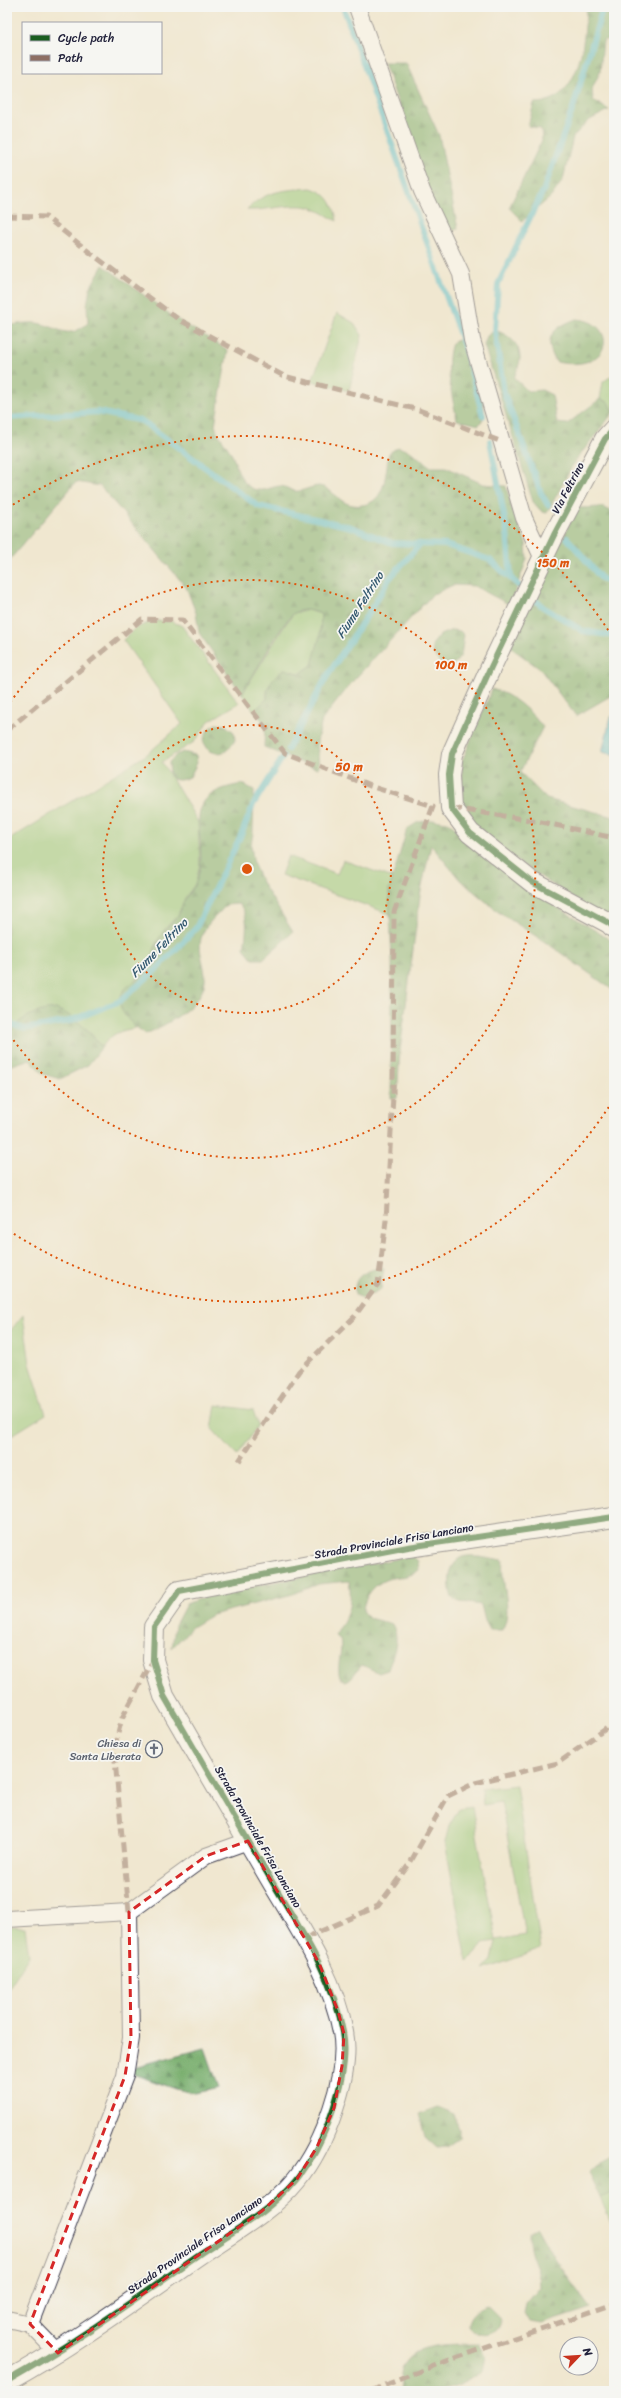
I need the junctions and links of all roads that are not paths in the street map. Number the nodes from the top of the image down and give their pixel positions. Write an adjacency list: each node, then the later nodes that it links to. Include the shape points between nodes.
1 (357, 7): 3 (street, via 422,191 461,274 472,340 524,518)
2 (614, 429): 3 (street, Via Feltrino, via 605,439)
3 (543, 558): 4 (street, via 452,754 449,775 451,808 470,833 532,882)
4 (614, 928)
5 (614, 1517): 6 (street, Strada Provinciale Frisa Lanciano, via 408,1548 178,1591 154,1627 153,1660 164,1696)
6 (248, 1841): 7 (street, via 206,1856); 11 (street, Strada Provinciale Frisa Lanciano, via 319,1962 338,2011 344,2034 342,2066 334,2108 317,2147 297,2179 262,2211)
7 (129, 1912): 8 (street); 10 (street, via 131,2038 125,2076)
8 (7, 1919)
9 (7, 2318): 10 (street)
10 (30, 2324): 11 (street)
11 (58, 2353): 12 (street, Strada Provinciale Frisa Lanciano)
12 (7, 2381)

